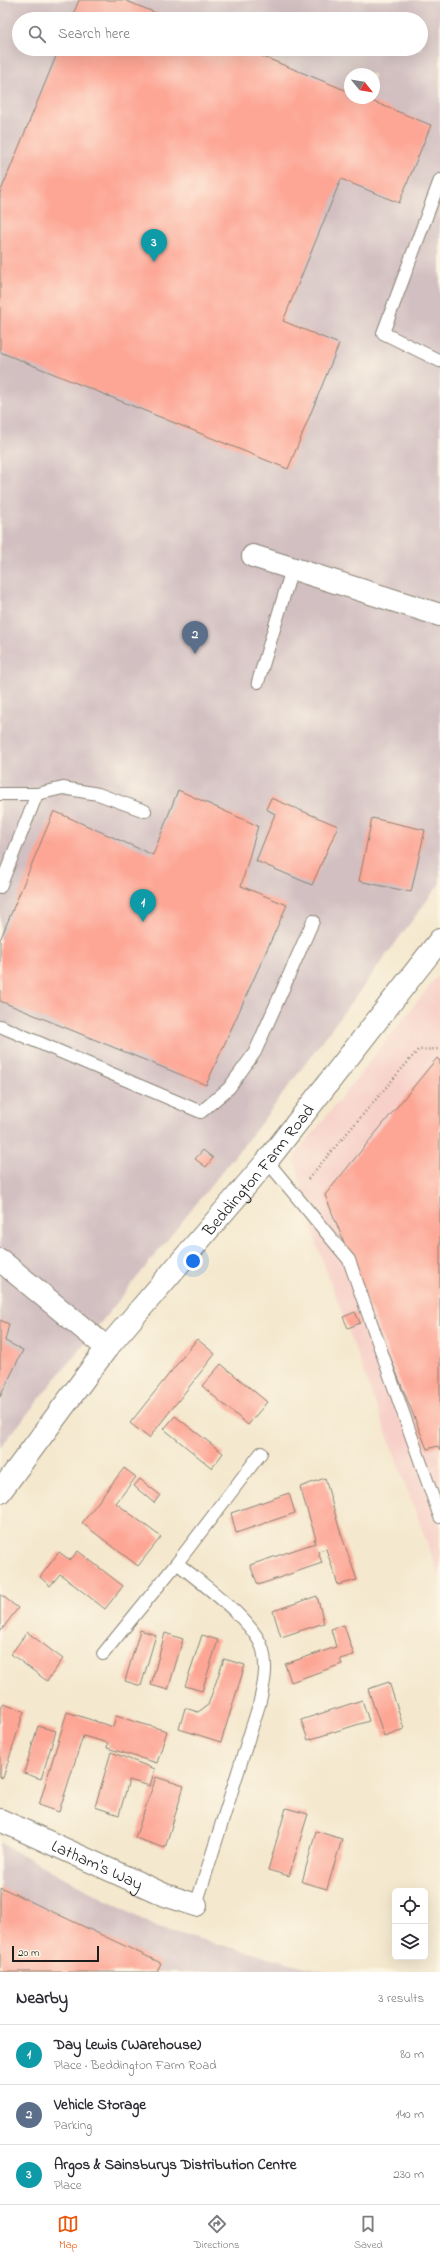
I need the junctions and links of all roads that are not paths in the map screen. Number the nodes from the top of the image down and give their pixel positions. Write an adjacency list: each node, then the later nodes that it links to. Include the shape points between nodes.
1 (440, 180): 2 (lane, via 384,333)
2 (440, 361)
3 (253, 556): 4 (street)
4 (292, 569): 5 (street); 6 (lane)
5 (440, 615)
6 (258, 682)
7 (0, 794): 8 (lane)
8 (37, 794): 9 (lane, via 63,788 98,794); 10 (lane)
9 (145, 811)
10 (0, 887)
11 (313, 921): 13 (lane, via 255,1052 229,1088 201,1112)
12 (440, 940): 14 (street, Beddington Farm Road)
13 (0, 1026)
14 (267, 1161): 16 (street, Beddington Farm Road); 19 (lane, via 349,1260)
15 (0, 1260): 16 (street)
16 (107, 1348): 18 (street, Beddington Farm Road)
17 (261, 1453): 20 (lane)
18 (0, 1492)
19 (440, 1517)
20 (177, 1563): 21 (lane); 23 (lane, via 244,1619 263,1650 265,1677)
21 (103, 1654)
22 (0, 1820): 23 (street, Latham's Way, via 165,1895)
23 (196, 1905)

